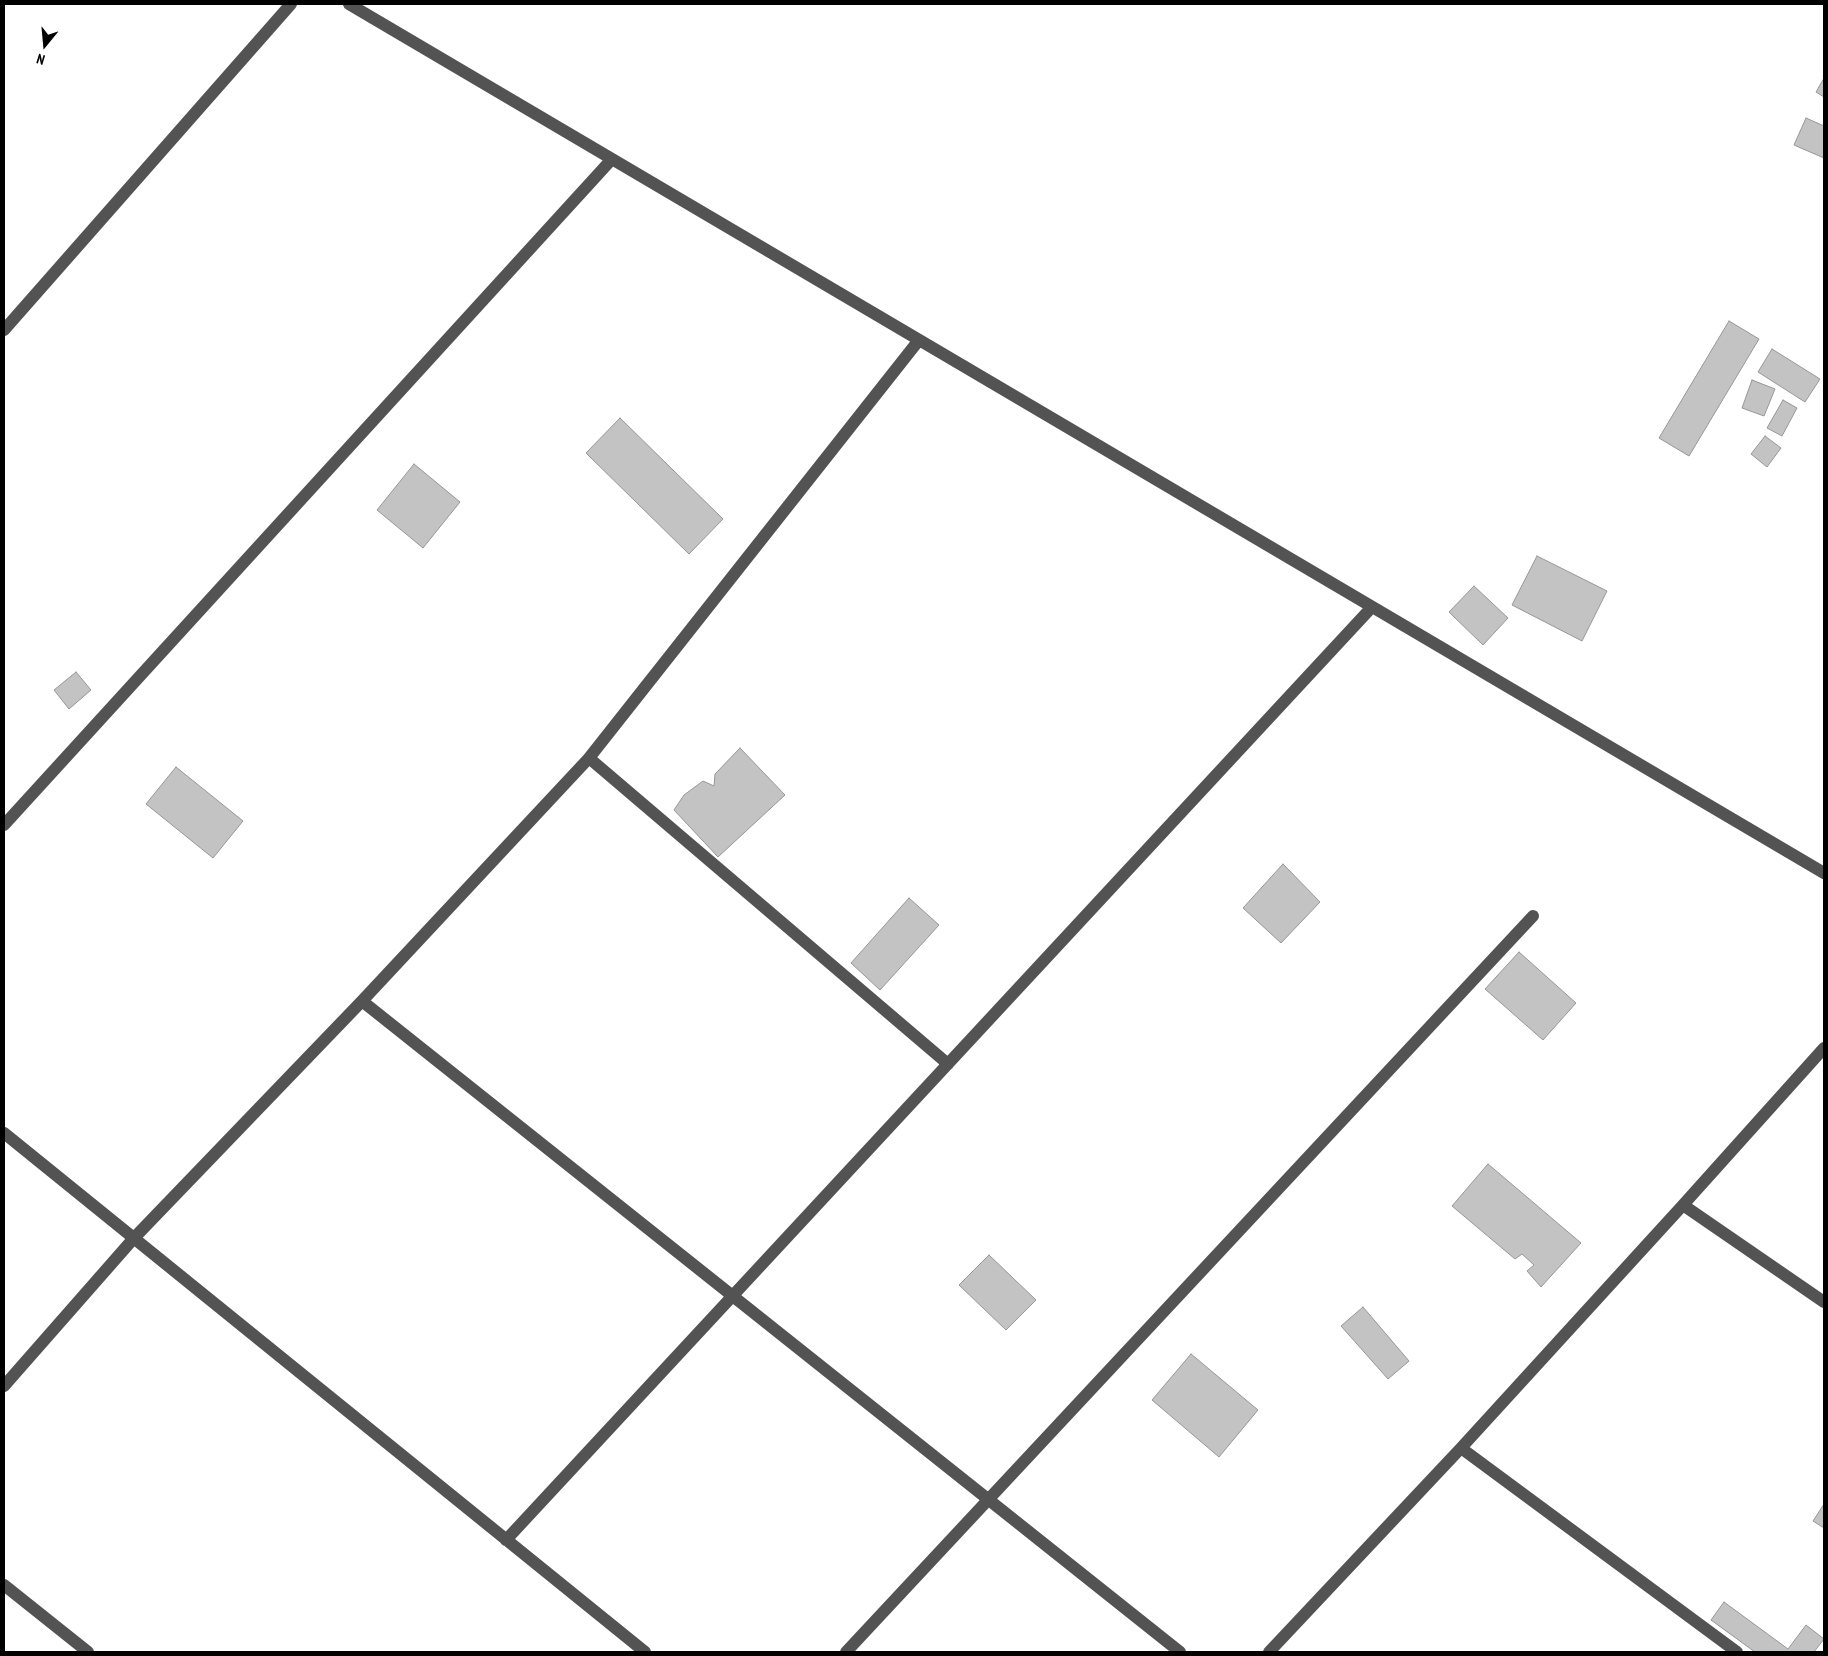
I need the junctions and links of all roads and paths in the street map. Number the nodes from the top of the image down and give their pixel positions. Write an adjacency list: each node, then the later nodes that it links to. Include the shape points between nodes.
1 (291, 4): 4 (street)
2 (349, 4): 3 (street)
3 (612, 159): 5 (street); 8 (street)
4 (4, 330)
5 (919, 340): 6 (street); 7 (street)
6 (1372, 607): 9 (street); 13 (street)
7 (589, 758): 11 (street); 13 (street)
8 (4, 825)
9 (1824, 873)
10 (1533, 916): 21 (street)
11 (362, 1001): 16 (street); 17 (street)
12 (1824, 1048): 15 (street)
13 (948, 1064): 17 (street)
14 (4, 1133): 16 (street)
15 (1684, 1205): 18 (street); 20 (street)
16 (134, 1238): 19 (street); 22 (street)
17 (733, 1296): 21 (street); 22 (street)
18 (1824, 1302)
19 (4, 1386)
20 (1461, 1448): 28 (street); 29 (street)
21 (988, 1500): 26 (street); 27 (street)
22 (506, 1540): 25 (street)
23 (4, 1585): 24 (street)
24 (88, 1652)
25 (646, 1652)
26 (846, 1652)
27 (1180, 1652)
28 (1269, 1652)
29 (1737, 1652)

